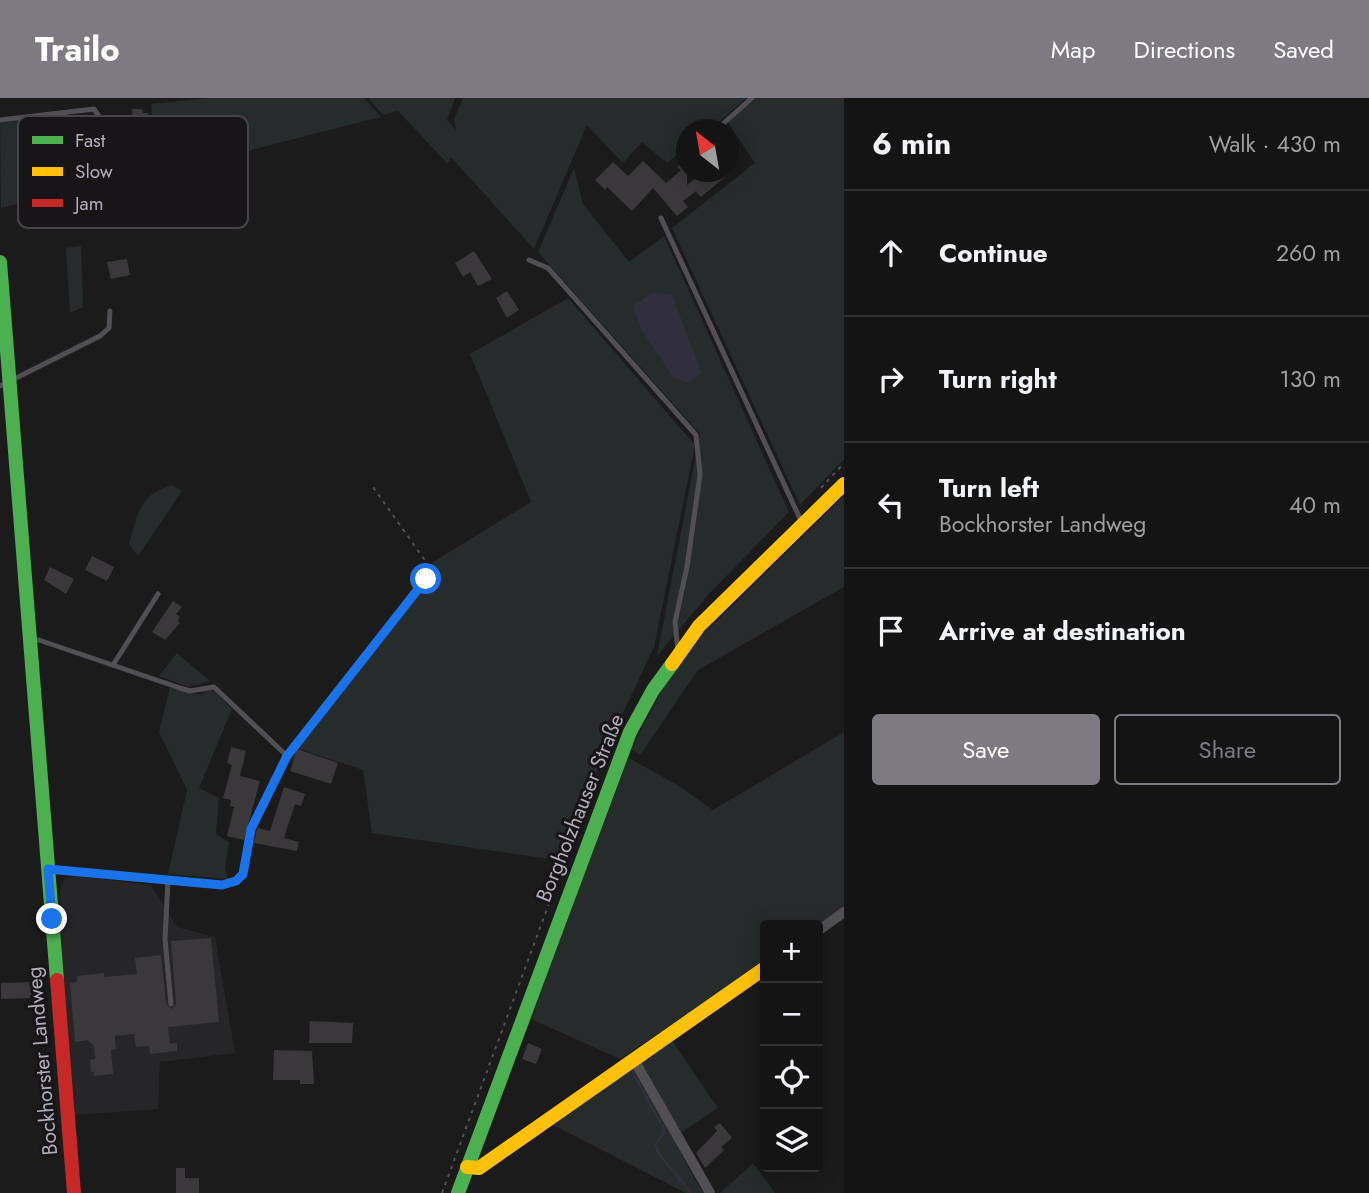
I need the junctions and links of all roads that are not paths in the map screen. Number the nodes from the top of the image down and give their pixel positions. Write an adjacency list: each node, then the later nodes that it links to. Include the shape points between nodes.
1 (751, 98): 5 (lane)
2 (34, 116): 3 (lane, via 94,109)
3 (99, 116)
4 (18, 118): 6 (lane)
5 (728, 119)
6 (0, 120)
7 (661, 218): 13 (lane)
8 (529, 260): 16 (lane, via 548,268 696,435 700,475 675,622)
9 (0, 262): 11 (street, Bockhorster Landweg)
10 (110, 312): 11 (lane, via 109,328 100,336)
11 (4, 384): 15 (street, Bockhorster Landweg)
12 (844, 484): 13 (street, Borgholzhauser Straße)
13 (803, 525): 16 (street, Borgholzhauser Straße, via 722,602)
14 (158, 594): 17 (lane)
15 (30, 640): 17 (lane); 18 (street, Bockhorster Landweg)
16 (678, 652): 25 (street, Borgholzhauser Straße, via 630,732 612,774)
17 (113, 665): 19 (lane, via 190,691 214,687 287,756 251,829 243,874 222,885)
18 (48, 869): 19 (lane); 26 (street, Bockhorster Landweg)
19 (168, 880): 23 (lane, via 165,939)
20 (844, 912): 21 (street)
21 (823, 927)
22 (760, 972): 24 (street)
23 (171, 1004)
24 (634, 1060): 25 (street, via 479,1168); 28 (street)
25 (467, 1167): 27 (street, Borgholzhauser Straße)
26 (74, 1193)
27 (458, 1193)
28 (710, 1193)

